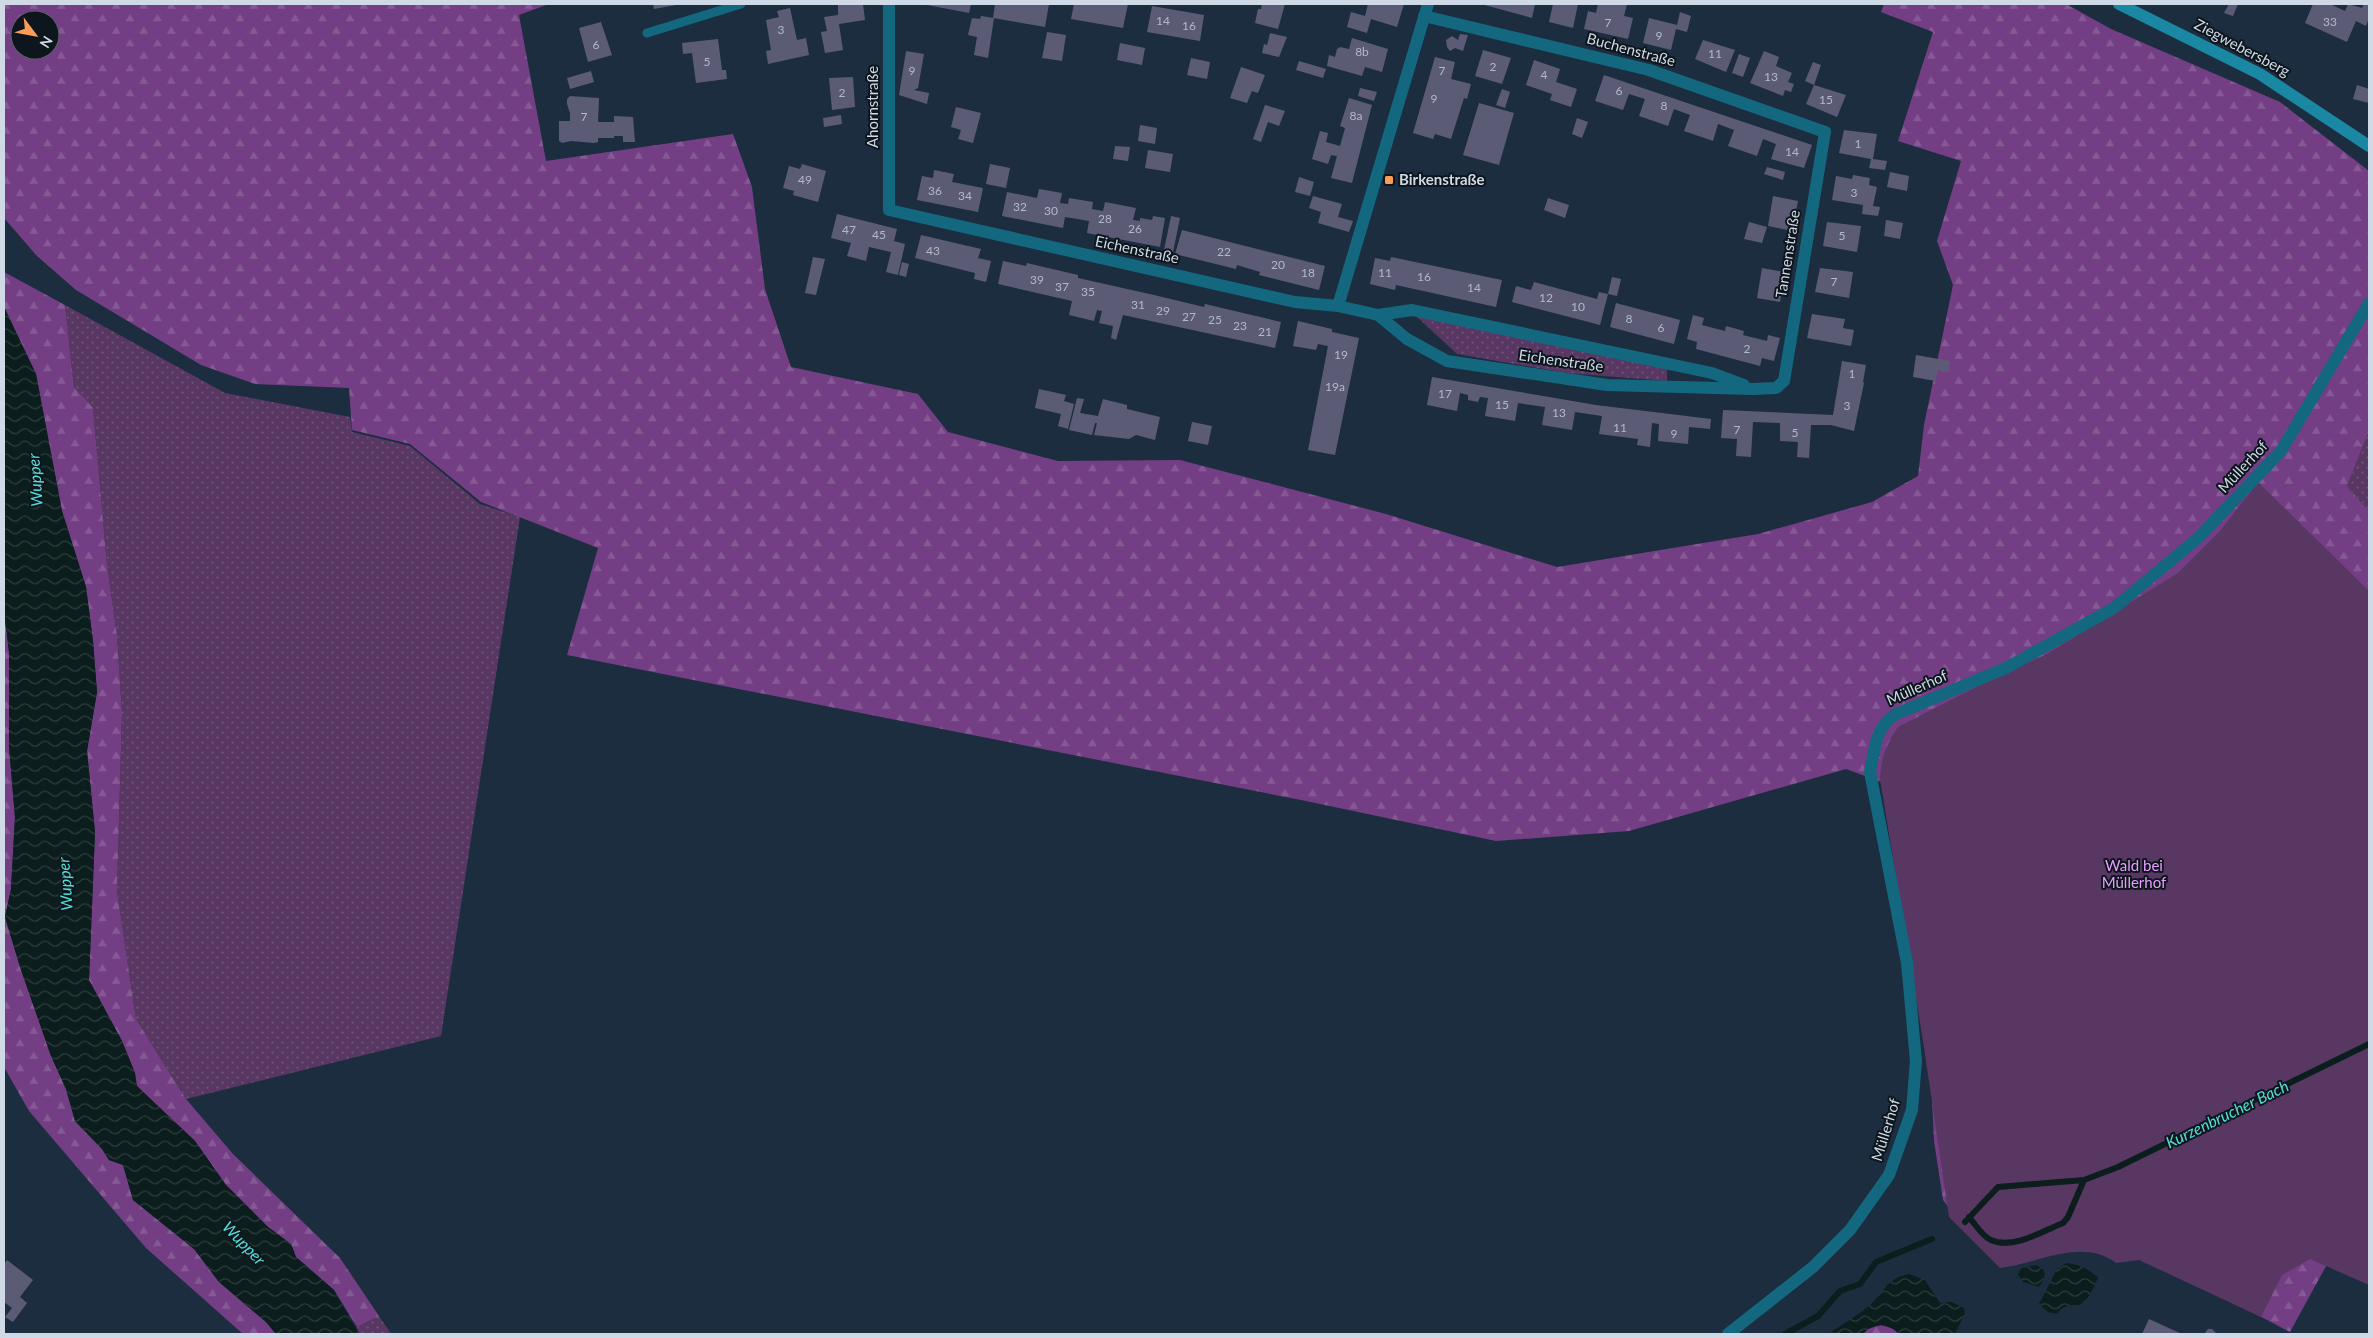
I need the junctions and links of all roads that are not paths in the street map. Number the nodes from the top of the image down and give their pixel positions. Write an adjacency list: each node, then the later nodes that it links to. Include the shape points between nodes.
1 (741, 4): 5 (lane)
2 (889, 4): 8 (street, Ahornstraße)
3 (2119, 4): 7 (main road, Ziegwebersberg, via 2260,74)
4 (1426, 10): 6 (street, Buchenstraße, via 1649,70); 10 (street)
5 (647, 33)
6 (1825, 132): 12 (street, Tannenstraße)
7 (2369, 146)
8 (890, 210): 10 (street, Eichenstraße, via 1295,302)
9 (2369, 303): 14 (street, Müllerhof, via 2281,451 2198,538 2114,608 2006,668 1896,714 1884,724 1874,748 1870,772 1907,963 1916,1061 1912,1110 1889,1175 1850,1230 1813,1267)
10 (1338, 306): 11 (street, Eichenstraße)
11 (1378, 315): 13 (street, Eichenstraße, via 1412,310 1702,371); 13 (street, Eichenstraße, via 1407,339 1447,361 1607,385)
12 (1784, 381): 13 (street, Eichenstraße, via 1776,388)
13 (1753, 389)
14 (1728, 1334)

